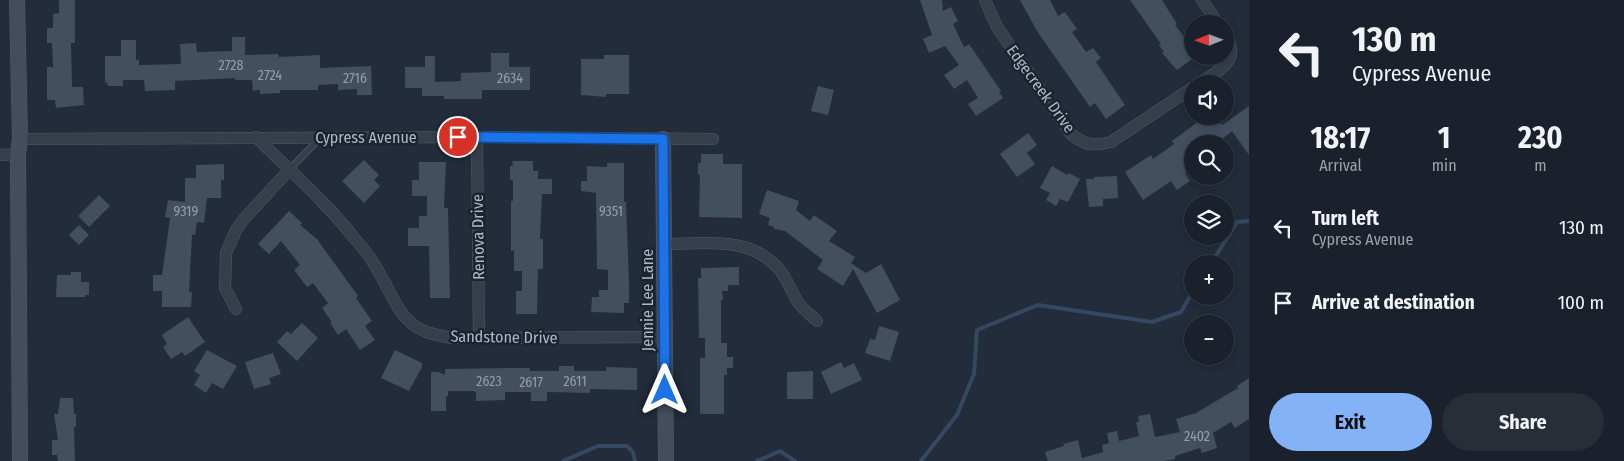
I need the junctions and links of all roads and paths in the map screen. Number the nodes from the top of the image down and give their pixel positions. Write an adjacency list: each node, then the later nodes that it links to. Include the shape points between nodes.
1 (17, 0): 13 (street)
2 (984, 0): 7 (street, Edgecreek Drive, via 997,27 1071,134 1082,143 1097,145 1111,142)
3 (1202, 0): 4 (street)
4 (1212, 15)
5 (1226, 65): 6 (street)
6 (1212, 75)
7 (1184, 93)
8 (256, 137): 9 (street, Cypress Avenue); 13 (street, Cypress Avenue); 15 (street, Sandstone Drive)
9 (321, 137): 10 (street, Cypress Avenue); 15 (lane)
10 (478, 137): 11 (street, Cypress Avenue); 20 (street, Renova Drive)
11 (663, 139): 12 (street, Cypress Avenue); 16 (street, Jennie Lee Lane)
12 (713, 139)
13 (19, 147): 14 (street, Cypress Avenue); 21 (street)
14 (0, 155)
15 (289, 170): 17 (street, via 243,220 226,253 225,288); 20 (street, Sandstone Drive, via 355,238 408,320 434,335)
16 (664, 244): 18 (street, via 733,244 763,255 791,286 801,306); 19 (street, Jennie Lee Lane)
17 (236, 309)
18 (818, 321)
19 (664, 337): 20 (street, Sandstone Drive); 22 (street, Jennie Lee Lane)
20 (479, 338)
21 (20, 461)
22 (666, 461)

